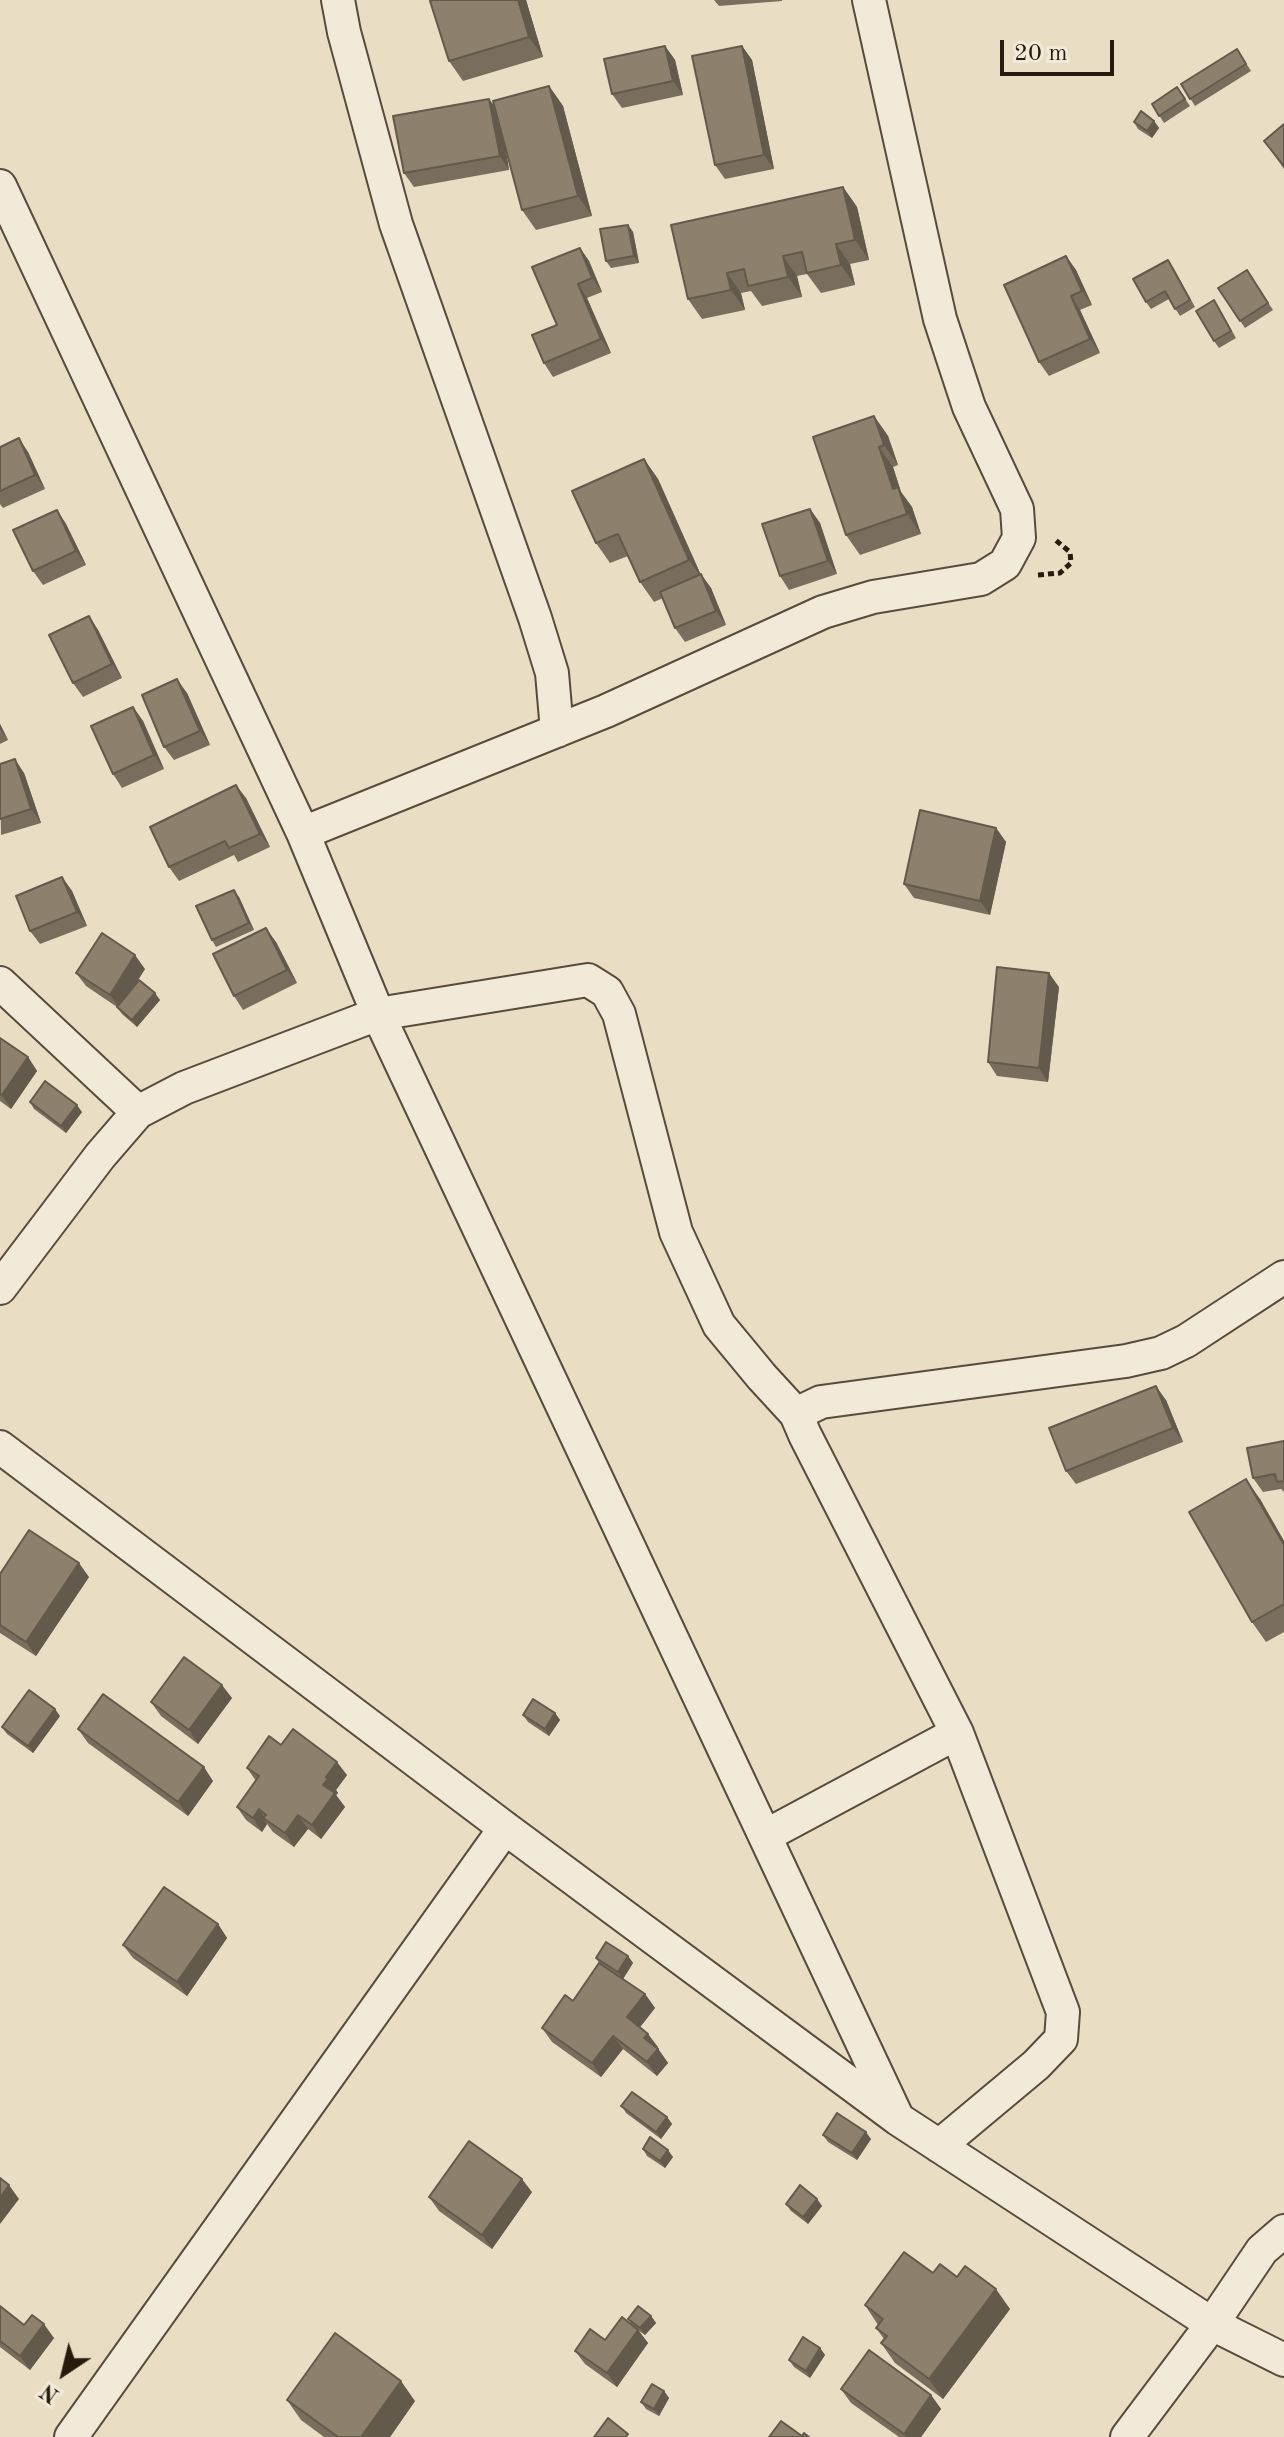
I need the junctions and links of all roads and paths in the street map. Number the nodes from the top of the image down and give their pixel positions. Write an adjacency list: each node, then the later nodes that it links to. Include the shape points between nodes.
1 (338, 0): 4 (street, via 396,224 552,673)
2 (869, 0): 4 (street, via 940,319 969,407 1017,509 1019,538 1005,564 981,579 873,597 823,612)
3 (0, 186): 5 (street)
4 (557, 731): 5 (street)
5 (303, 833): 7 (street)
6 (0, 983): 8 (street)
7 (378, 1014): 8 (street, via 184,1088); 11 (street, via 588,980 607,992 619,1014 676,1232 719,1325); 15 (street)
8 (138, 1112): 10 (street)
9 (1284, 1277): 11 (street, via 1161,1353 821,1402)
10 (0, 1288)
11 (796, 1414): 13 (street)
12 (5, 1463): 14 (street)
13 (957, 1733): 15 (street); 17 (street, via 1063,2012 1061,2039)
14 (505, 1828): 16 (street); 21 (street)
15 (765, 1836): 16 (street)
16 (898, 2119): 17 (street)
17 (939, 2146): 19 (street)
18 (1284, 2231): 19 (street, via 1262,2250)
19 (1212, 2324): 20 (street); 22 (street)
20 (1284, 2360)
21 (71, 2437)
22 (1127, 2437)

